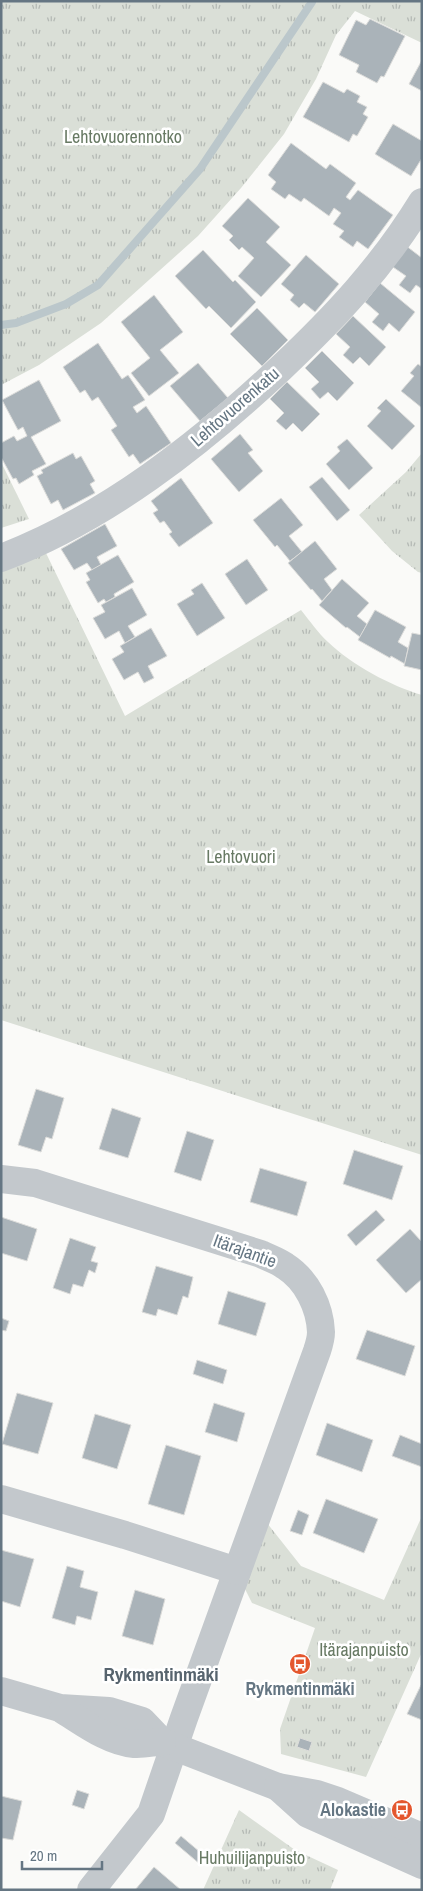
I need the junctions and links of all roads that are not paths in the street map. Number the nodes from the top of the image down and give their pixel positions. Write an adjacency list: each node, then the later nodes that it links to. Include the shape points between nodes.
1 (422, 202): 2 (street, Lehtovuorenkatu, via 402,234 330,322 236,411 107,505)
2 (1, 558)
3 (1, 1178): 5 (street, Itärajantie, via 35,1183 261,1254 286,1266 311,1295 321,1334 317,1352)
4 (1, 1500): 5 (street)
5 (238, 1571): 7 (street, Itärajantie)
6 (1, 1691): 7 (street, via 60,1708 118,1739 134,1744)
7 (168, 1744): 8 (street); 11 (street, via 151,1814)
8 (278, 1787): 9 (street, via 338,1801); 10 (street, via 308,1814)
9 (422, 1837)
10 (422, 1865)
11 (91, 1890)

